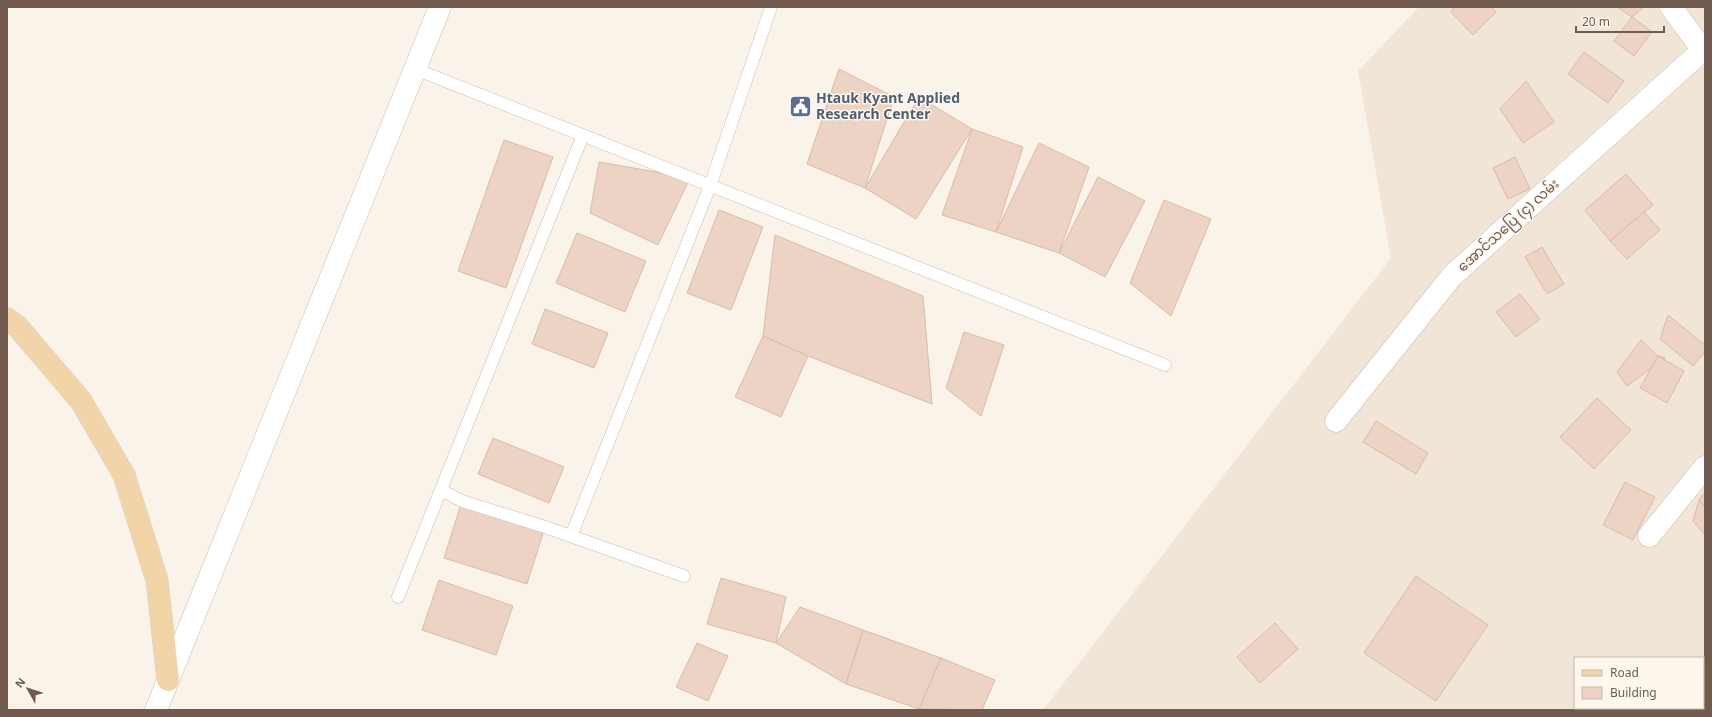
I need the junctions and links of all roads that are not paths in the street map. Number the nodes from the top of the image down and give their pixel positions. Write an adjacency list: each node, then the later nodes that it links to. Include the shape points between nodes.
1 (440, 7): 5 (main road)
2 (771, 7): 7 (lane)
3 (1670, 7): 4 (main road)
4 (1704, 52): 10 (main road, အောင်သပြေ (၄) လမ်း, via 1452,276)
5 (415, 69): 6 (lane); 17 (main road)
6 (583, 136): 7 (lane); 12 (lane)
7 (710, 186): 9 (lane); 13 (lane)
8 (7, 319): 17 (main road, via 17,326 81,401 124,475 157,580)
9 (1165, 365)
10 (1336, 421)
11 (1705, 467): 14 (main road)
12 (441, 490): 13 (lane, via 462,501); 16 (lane)
13 (571, 536): 15 (lane)
14 (1649, 536)
15 (684, 576)
16 (398, 597)
17 (168, 680): 18 (main road)
18 (156, 710)

